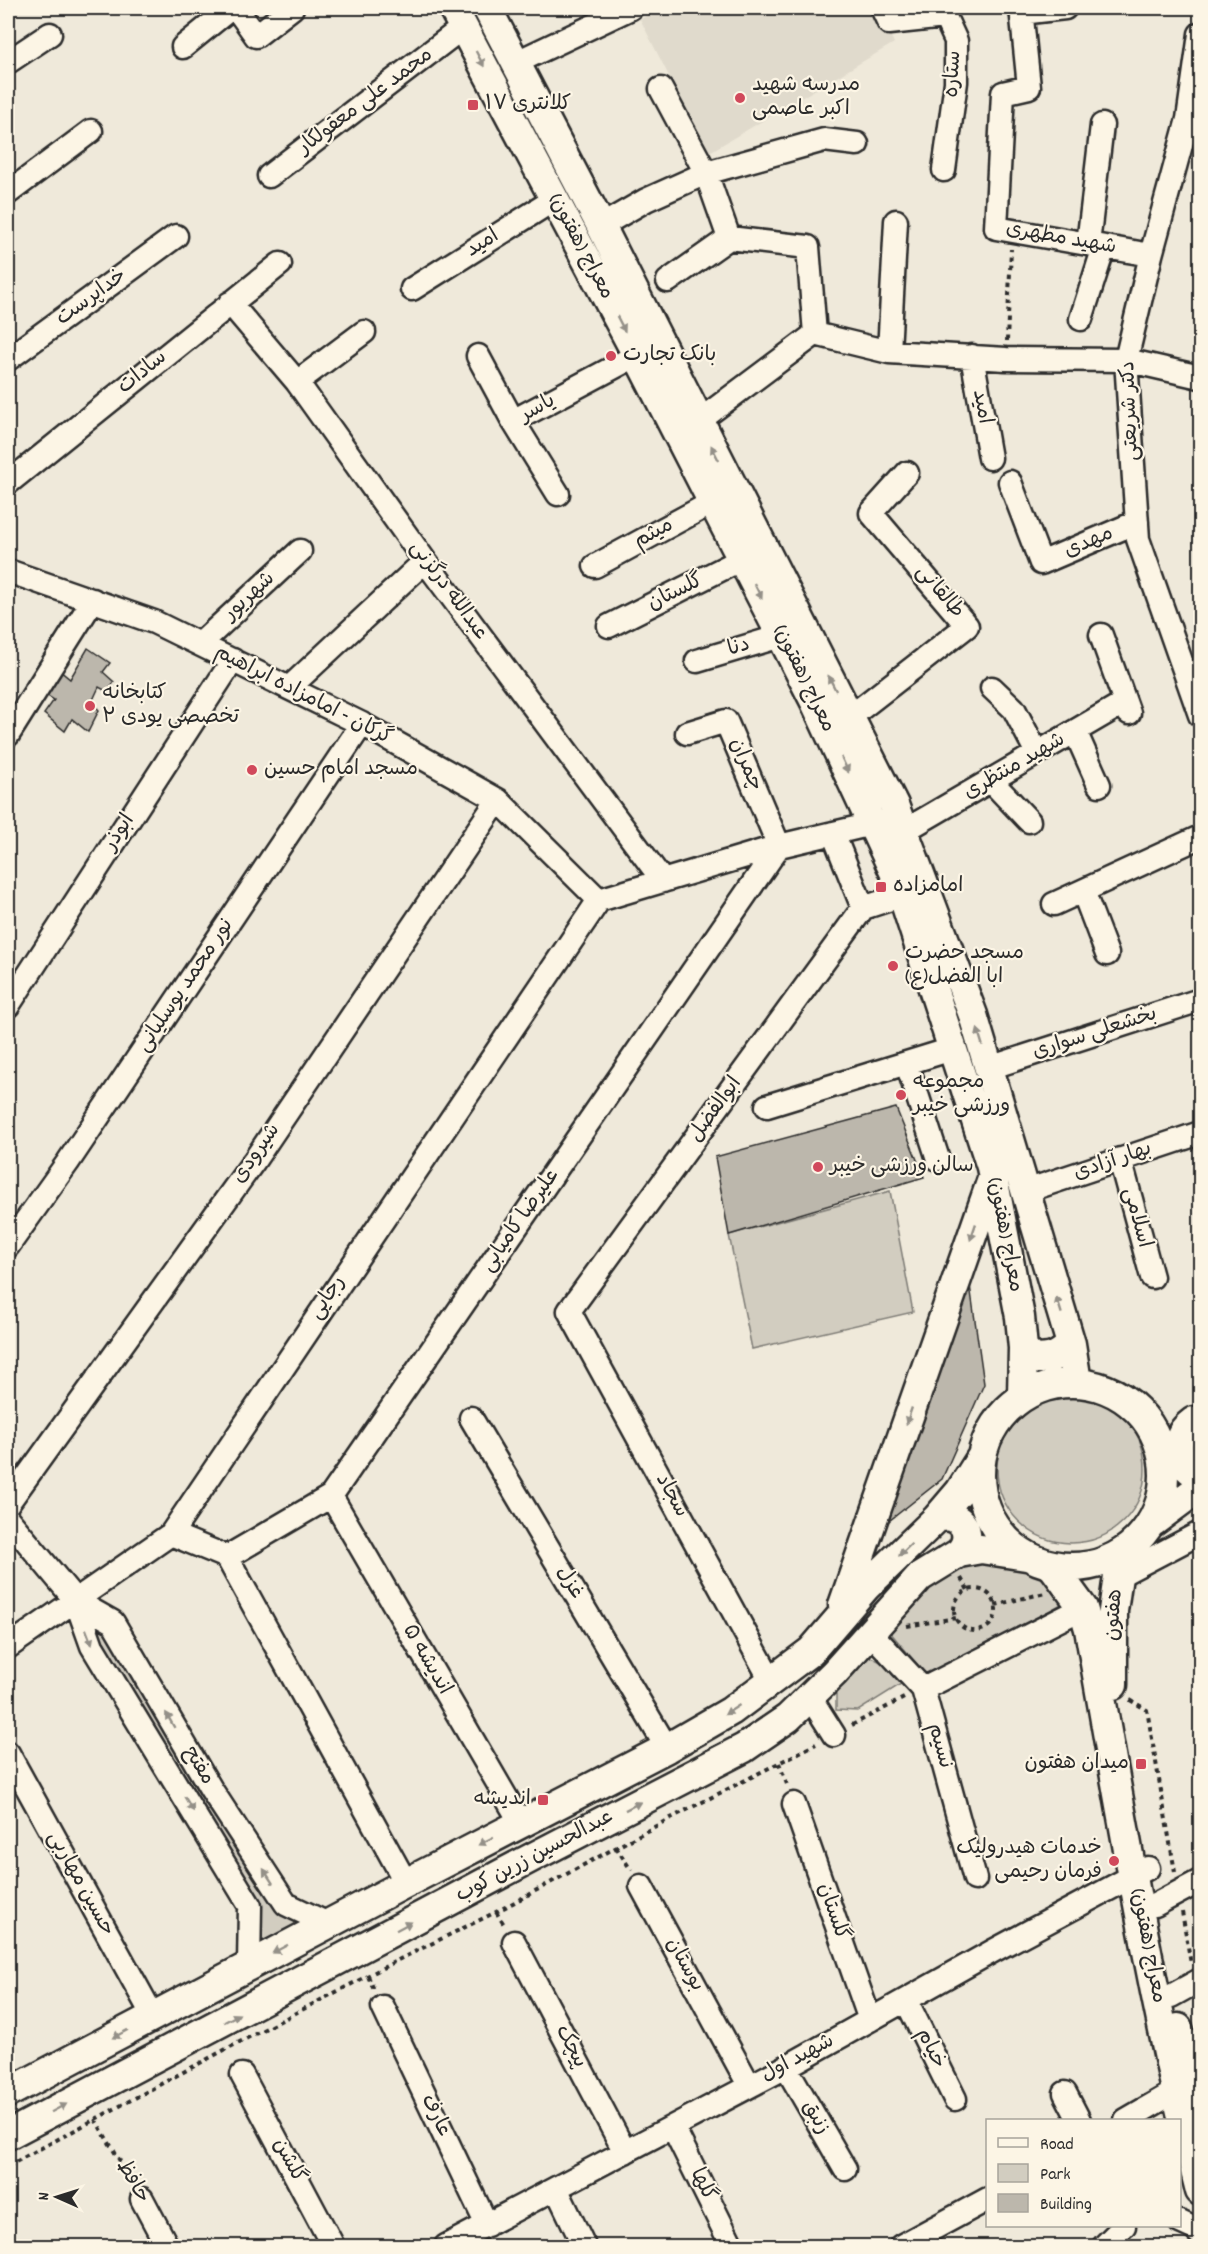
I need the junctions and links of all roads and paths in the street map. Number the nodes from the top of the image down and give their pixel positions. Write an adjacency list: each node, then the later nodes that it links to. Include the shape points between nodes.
1 (231, 8): 12 (street)
2 (236, 8): 3 (street, via 256,36)
3 (292, 8)
4 (487, 8): 14 (main road, معراج (هفتون))
5 (631, 8): 14 (street)
6 (882, 8): 20 (street, ستاره, via 890,23 945,17 956,41 956,82)
7 (1065, 8): 8 (street)
8 (1021, 10): 27 (street, شهید مطهری, via 1029,87 1003,93 996,228)
9 (458, 18): 22 (street, محمد علی معقولکار); 24 (main road, معراج (هفتون), one-way to 24)
10 (50, 34): 13 (street)
11 (1200, 34): 16 (street, دکتر شریعتی)
12 (183, 47)
13 (8, 62)
14 (517, 62): 26 (main road, معراج (هفتون))
15 (661, 89): 21 (street)
16 (1194, 120): 31 (street, دکتر شریعتی)
17 (1102, 125): 30 (street)
18 (91, 131): 23 (street)
19 (857, 144): 21 (street, via 824,140)
20 (944, 170)
21 (706, 173): 26 (street); 29 (street)
22 (269, 176)
23 (8, 193)
24 (555, 199): 34 (street, امید); 40 (main road, معراج (هفتون), one-way to 40)
25 (896, 222): 39 (street)
26 (601, 226): 49 (main road, معراج (هفتون))
27 (1012, 231): 30 (street, شهید مطهری); 44 (path)
28 (176, 236): 43 (street, خداپرست)
29 (729, 238): 33 (street); 38 (street, via 808,247)
30 (1096, 245): 31 (street, شهید مطهری); 36 (street)
31 (1151, 255): 45 (street, دکتر شریعتی)
32 (280, 264): 35 (street, سادات)
33 (668, 280)
34 (412, 289)
35 (230, 303): 47 (street, عبدالله درگزنی); 53 (street, سادات)
36 (1081, 319)
37 (364, 332): 47 (street)
38 (814, 334): 39 (street); 49 (street)
39 (889, 352): 42 (street)
40 (637, 355): 48 (street, یاسر); 55 (main road, معراج (هفتون))
41 (478, 356): 48 (street)
42 (972, 356): 44 (street); 50 (street, امید)
43 (8, 359)
44 (1006, 359): 45 (street)
45 (1126, 360): 46 (street); 56 (street, دکتر شریعتی)
46 (1200, 377)
47 (297, 382): 59 (street, عبدالله درگزنی)
48 (513, 421): 54 (street, یاسر)
49 (699, 421): 55 (main road, معراج (هفتون), one-way to 49)
50 (990, 458)
51 (907, 473): 72 (street, طالقانی, via 871,513 968,626)
52 (1010, 482): 56 (street, مهدی, via 1041,563)
53 (8, 483)
54 (558, 494)
55 (724, 497): 58 (main road, معراج (هفتون)); 60 (street, میثم); 72 (main road, معراج (هفتون), one-way to 55)
56 (1137, 522): 71 (street, دکتر شریعتی, via 1138,539)
57 (300, 551): 66 (street, شهریور)
58 (742, 559): 63 (street, گلستان); 65 (main road, معراج (هفتون), one-way to 65)
59 (425, 561): 69 (street); 87 (street, عبدالله درگزنی)
60 (596, 566)
61 (8, 571): 62 (street, گرکان - امامزاده ابراهیم)
62 (93, 600): 66 (street, گرکان - امامزاده ابراهیم); 76 (street)
63 (609, 626)
64 (1101, 635): 74 (street, شهید منتظری, via 1127,707)
65 (781, 636): 68 (street, دنا); 82 (main road, معراج (هفتون), one-way to 82)
66 (200, 644): 67 (street, گرکان - امامزاده ابراهیم)
67 (233, 660): 69 (street, گرکان - امامزاده ابراهیم); 95 (street, ابوذر)
68 (697, 661)
69 (289, 688): 73 (street, گرکان - امامزاده ابراهیم)
70 (992, 688): 77 (street, via 1014,709)
71 (1200, 715)
72 (850, 717): 83 (main road, معراج (هفتون))
73 (362, 724): 80 (street, گرکان - امامزاده ابراهیم); 105 (street, نور محمد یوسلیانی)
74 (1075, 731): 77 (street, شهید منتظری); 79 (street)
75 (687, 733): 86 (street, چمران, via 726,721)
76 (8, 735)
77 (1037, 753): 78 (street, شهید منتظری)
78 (991, 780): 81 (street); 83 (street, شهید منتظری)
79 (1099, 784)
80 (498, 800): 90 (street, گرکان - امامزاده ابراهیم); 119 (street, شیرودی, via 254,1161)
81 (1029, 821)
82 (872, 824): 84 (street); 89 (main road, معراج (هفتون))
83 (904, 831): 97 (main road, معراج (هفتون), one-way to 83)
84 (833, 833): 86 (street); 92 (street)
85 (1200, 837): 88 (street)
86 (779, 846): 87 (street); 118 (street, علیرضا کامیابی)
87 (663, 881): 90 (street)
88 (1083, 891): 91 (street); 93 (street)
89 (903, 895): 92 (street); 96 (main road, معراج (هفتون))
90 (599, 900): 124 (street, رجایی)
91 (1054, 904)
92 (863, 908): 107 (street, ابوالفضل)
93 (1107, 954)
94 (1200, 1000): 97 (street, بخشعلی سواری)
95 (8, 1006)
96 (952, 1049): 99 (street); 103 (main road, معراج (هفتون))
97 (989, 1068): 104 (main road, معراج (هفتون))
98 (909, 1073): 101 (street)
99 (767, 1106)
100 (1200, 1133): 102 (street, بهار آزادی)
101 (938, 1159)
102 (1120, 1160): 104 (street, بهار آزادی); 106 (street, اسلامی)
103 (993, 1177): 109 (main road, معراج (هفتون)); 135 (main road, one-way to 135)
104 (1026, 1191): 108 (main road, معراج (هفتون), one-way to 104)
105 (8, 1246)
106 (1152, 1276)
107 (569, 1311): 139 (street, سجاد)
108 (1071, 1344): 109 (main road, via 1049,1359 1034,1359); 110 (main road, معراج (هفتون))
109 (1023, 1348): 111 (main road, معراج (هفتون))
110 (1077, 1382): 111 (main road, via 1039,1388); 112 (main road, via 1123,1397)
111 (1022, 1397): 115 (main road, via 990,1433)
112 (1141, 1413): 114 (main road, via 1165,1422); 122 (main road, via 1157,1437 1165,1465 1163,1494)
113 (471, 1418): 144 (street, غزل)
114 (1197, 1421): 116 (main road, via 1185,1429 1179,1448 1187,1468)
115 (982, 1456): 120 (main road, عبدالحسین زرین کوب); 127 (main road, via 980,1485 988,1514 1004,1538)
116 (1200, 1475)
117 (1200, 1487): 122 (main road)
118 (331, 1496): 128 (street, علیرضا کامیابی); 147 (street, اندیشه ۵)
119 (8, 1503)
120 (937, 1518): 126 (main road, via 957,1518 966,1528 967,1541); 135 (main road, عبدالحسین زرین کوب, one-way to 135, via 866,1587)
121 (8, 1519): 131 (street, مفتح)
122 (1153, 1522): 125 (main road)
123 (1200, 1533): 130 (street)
124 (171, 1534): 128 (street); 131 (street, رجایی)
125 (1135, 1545): 129 (main road, via 1110,1560 1083,1568); 130 (main road, هفتون)
126 (959, 1553): 127 (main road, عبدالحسین زرین کوب, via 981,1549); 137 (main road, عبدالحسین زرین کوب, via 920,1577)
127 (1026, 1556): 129 (main road)
128 (227, 1557): 152 (street)
129 (1053, 1567): 133 (main road, معراج (هفتون))
130 (1118, 1576): 141 (main road, هفتون, via 1113,1611)
131 (76, 1601): 138 (street, رجایی); 155 (street, مفتح, one-way to 131, via 286,1904 210,1788 113,1622); 157 (street, مفتح, one-way to 157, via 92,1646 250,1905)
132 (995, 1605): 133 (path, via 1055,1593); 134 (path, via 994,1618 985,1628 965,1628); 134 (path, via 988,1593 968,1590 955,1605)
133 (1072, 1613): 140 (street); 149 (main road, معراج (هفتون), via 1089,1629)
134 (956, 1618): 136 (path)
135 (836, 1624): 139 (main road, عبدالحسین زرین کوب, via 811,1652)
136 (905, 1626)
137 (870, 1632): 140 (street, نسیم); 142 (main road, عبدالحسین زرین کوب)
138 (8, 1647)
139 (772, 1682): 144 (main road, عبدالحسین زرین کوب, one-way to 144)
140 (923, 1689): 143 (path); 150 (street, نسیم)
141 (1113, 1690): 149 (main road, معراج (هفتون)); 154 (path, via 1147,1710)
142 (810, 1697): 143 (street); 175 (main road, عبدالحسین زرین کوب, one-way to 142, via 744,1748 788,1718)
143 (834, 1735): 148 (path)
144 (667, 1748): 147 (main road, عبدالحسین زرین کوب)
145 (8, 1753): 161 (street, حسین مهاربی)
146 (794, 1804): 162 (street, گلستان)
147 (521, 1823): 152 (main road, عبدالحسین زرین کوب, one-way to 152)
148 (616, 1847): 153 (path); 171 (path)
149 (1140, 1871): 154 (main road, معراج (هفتون)); 159 (street, شهید اول); 169 (main road, معراج (هفتون))
150 (975, 1879)
151 (1200, 1881): 154 (street)
152 (406, 1883): 155 (main road, عبدالحسین زرین کوب)
153 (641, 1886): 166 (street, بوستان)
154 (1167, 1898): 158 (main road, معراج (هفتون)); 158 (path)
155 (328, 1924): 157 (main road, عبدالحسین زرین کوب, one-way to 157)
156 (514, 1942): 176 (street, پیچک)
157 (249, 1965): 161 (main road, عبدالحسین زرین کوب)
158 (1189, 1987): 163 (main road, معراج (هفتون), via 1176,2020)
159 (906, 2000): 162 (street, شهید اول); 170 (street, خیام)
160 (382, 2007): 185 (street, عارف)
161 (153, 2016): 167 (main road, one-way to 167)
162 (870, 2020): 164 (street, شهید اول)
163 (1194, 2060): 169 (main road, معراج (هفتون))
164 (786, 2067): 166 (street, شهید اول); 179 (street, زنبق)
165 (242, 2075): 191 (street, گلشن)
166 (749, 2085): 174 (street, شهید اول)
167 (8, 2093)
168 (1065, 2093): 172 (street)
169 (1188, 2094): 173 (street); 177 (main road, معراج (هفتون))
170 (955, 2099)
171 (95, 2119): 178 (path); 182 (path, حافظ)
172 (1078, 2119)
173 (1131, 2119)
174 (673, 2127): 176 (street, شهید اول); 188 (street, گلها)
175 (8, 2135)
176 (625, 2152): 180 (street, شهید اول)
177 (1190, 2154): 181 (main road, معراج (هفتون))
178 (8, 2166)
179 (845, 2169)
180 (556, 2188): 185 (street, شهید اول); 193 (street)
181 (1200, 2191)
182 (142, 2199): 190 (street, حافظ)
183 (986, 2200): 194 (street)
184 (1181, 2223): 187 (street)
185 (487, 2225): 192 (street, شهید اول)
186 (1123, 2227): 189 (street)
187 (1200, 2235)
188 (731, 2244)
189 (1105, 2246)
190 (167, 2247)
191 (333, 2247)
192 (446, 2247)
193 (585, 2247)
194 (901, 2247)

